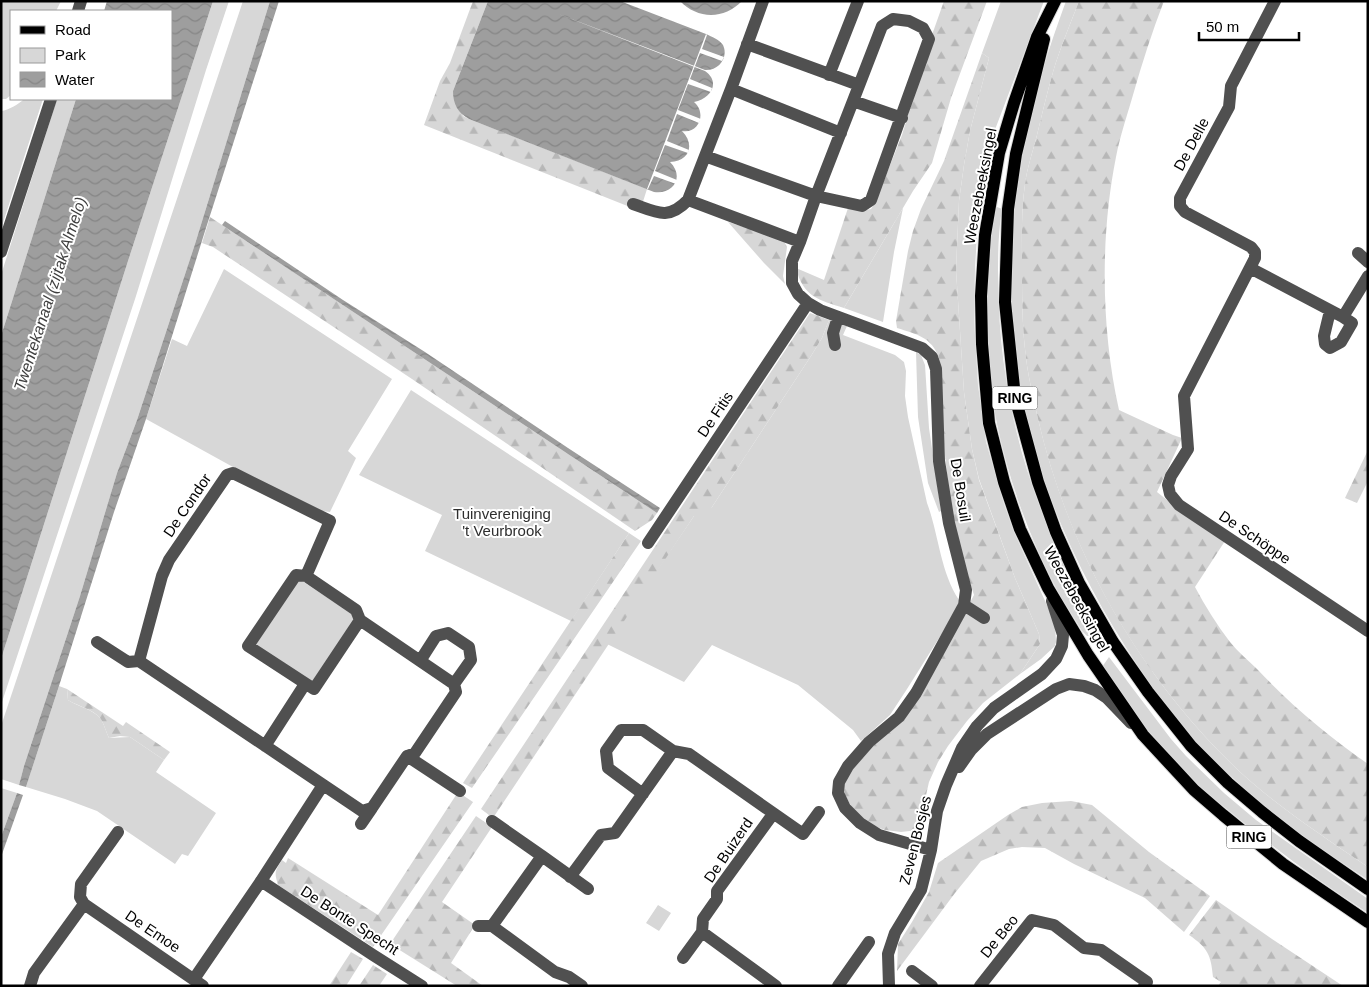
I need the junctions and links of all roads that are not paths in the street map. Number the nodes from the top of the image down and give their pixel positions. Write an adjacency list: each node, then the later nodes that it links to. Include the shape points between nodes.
1 (764, 1): 5 (street)
2 (858, 1): 6 (street)
3 (1275, 1): 19 (street, De Delle, via 1231,86 1229,107 1180,198 1180,206 1185,212 1251,247 1255,258)
4 (1054, 5): 29 (main road, Weezebeeksingel / RING, via 1037,37 999,153 985,235 981,296 989,424 1020,528); 57 (main road, Weezebeeksingel / RING, via 1016,154 1008,209 1006,302 1015,397 1041,490 1078,582 1113,642 1191,746 1228,783 1299,842)
5 (747, 44): 6 (street); 8 (street)
6 (829, 75): 7 (street)
7 (859, 86): 10 (street, De Bosuil); 11 (street, De Bosuil, via 882,26 894,19 909,21 923,28 929,40)
8 (731, 89): 12 (street); 13 (street)
9 (51, 100): 18 (street)
10 (854, 101): 11 (street); 12 (street, De Bosuil)
11 (902, 118): 14 (street, De Bosuil, via 872,200 862,206)
12 (841, 133): 14 (street, De Bosuil)
13 (705, 156): 14 (street, De Bosuil); 15 (street)
14 (816, 196): 17 (street, De Bosuil)
15 (688, 200): 16 (street, via 680,208 662,214); 17 (street)
16 (633, 204)
17 (800, 242): 21 (street, De Bosuil, via 792,261 792,283)
18 (1, 252)
19 (1250, 268): 22 (street); 26 (street, De Delle, via 1184,396)
20 (1368, 276): 24 (street)
21 (808, 303): 23 (street, De Bosuil); 27 (street, De Fitis)
22 (1330, 311): 24 (street); 24 (street, via 1324,336 1325,344 1330,348 1341,342 1352,325)
23 (838, 316): 25 (street, via 833,333); 30 (street, De Bosuil, via 922,348 932,357 936,368 939,460 949,523 966,590)
24 (1343, 317)
25 (835, 345)
26 (1188, 448): 33 (street, De Schöppe, via 1168,485 1170,494 1179,504)
27 (648, 543)
28 (306, 576): 32 (street, via 356,610); 35 (street, De Condor, via 330,521 233,473 227,475 169,560); 37 (street, via 296,575 248,646)
29 (1048, 588): 39 (main road, Weezebeeksingel / RING, via 1088,655); 44 (street, Zeven Bosjes, via 1063,635 1056,659 1042,674 994,708 977,726 962,748)
30 (964, 604): 31 (street); 53 (street, De Bosuil, via 916,693 899,717 858,754 839,782 838,793 845,808 860,823 879,835)
31 (984, 618)
32 (360, 620): 36 (street); 37 (street, via 314,690)
33 (1368, 631)
34 (97, 642): 35 (street, via 128,662)
35 (139, 661): 40 (street)
36 (420, 661): 38 (street); 38 (street, via 436,636 448,633 469,647 471,660)
37 (305, 684): 40 (street)
38 (454, 684): 42 (street, via 456,692 415,754)
39 (1143, 735): 44 (street, Zeven Bosjes, via 1107,698 1095,690 1069,684 987,734); 60 (main road, Weezebeeksingel / RING, via 1194,790 1223,815 1283,864)
40 (265, 746): 43 (street)
41 (673, 751): 46 (street); 46 (street, De Buizerd, via 643,730 621,730 606,751 608,768); 49 (street, De Buizerd, via 689,754)
42 (407, 756): 45 (street); 47 (street)
43 (324, 785): 47 (street, via 362,811); 56 (street)
44 (946, 785): 53 (street, Zeven Bosjes)
45 (460, 791)
46 (643, 794): 55 (street, via 615,833 601,835)
47 (372, 808): 51 (street)
48 (819, 812): 49 (street, De Buizerd, via 803,834)
49 (773, 814): 63 (street, De Buizerd, via 716,891 717,899 703,919)
50 (492, 821): 54 (street)
51 (361, 824)
52 (118, 832): 59 (street, via 81,884 80,897)
53 (931, 850): 73 (street, Zeven Bosjes, via 921,890 895,933 888,954)
54 (542, 856): 55 (street); 62 (street)
55 (570, 877): 58 (street)
56 (261, 881): 67 (street); 69 (street, De Bonte Specht)
57 (1368, 889)
58 (588, 890)
59 (84, 904): 67 (street, De Emoe); 68 (street, via 34,973)
60 (1368, 922)
61 (478, 926): 62 (street)
62 (492, 926): 70 (street, via 555,972 569,976)
63 (702, 932): 65 (street, De Buizerd); 71 (street)
64 (869, 942): 72 (street)
65 (683, 958)
66 (912, 971): 74 (street)
67 (199, 982)
68 (30, 986)
69 (422, 986)
70 (582, 986)
71 (776, 986)
72 (838, 986)
73 (889, 986)
74 (932, 986)
75 (980, 986): 76 (street, De Beo, via 1032,920 1054,926 1084,948 1101,950 1147,982)
76 (1144, 986)

